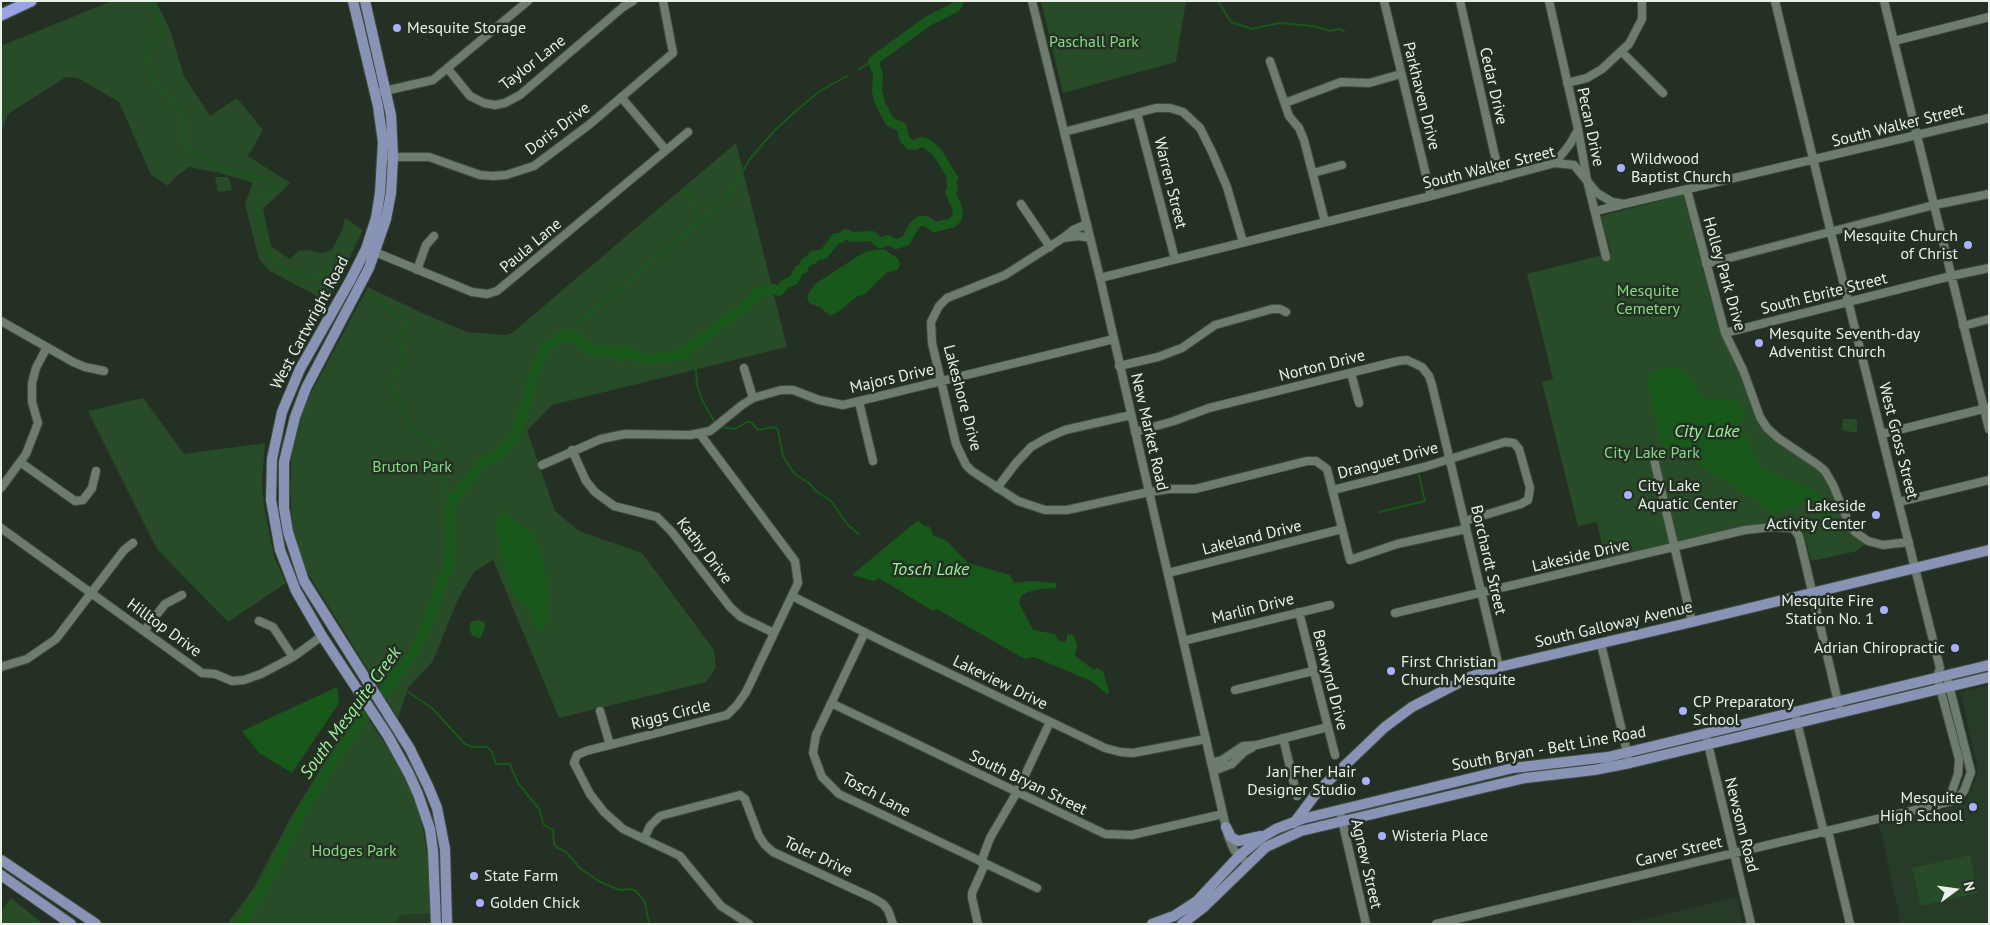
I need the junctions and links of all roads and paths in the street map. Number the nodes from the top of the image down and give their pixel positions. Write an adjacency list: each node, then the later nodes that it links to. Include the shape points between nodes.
1 (31, 1): 14 (highway)
2 (352, 1): 23 (main road, West Cartwright Road)
3 (365, 1): 22 (main road, West Cartwright Road)
4 (528, 1): 19 (street)
5 (633, 1): 19 (street, Taylor Lane, via 520,95 505,103 496,105 470,96)
6 (662, 1): 25 (street, Doris Drive, via 672,53)
7 (1384, 1): 20 (street, Parkhaven Drive)
8 (1460, 1): 39 (street, Cedar Drive)
9 (1549, 1): 21 (street, Pecan Drive)
10 (1642, 1): 17 (street, via 1642,19 1629,44)
11 (1775, 1): 35 (street, West Gross Street)
12 (1884, 1): 16 (street)
13 (1033, 5): 31 (street, New Market Road)
14 (1, 15)
15 (1989, 17): 16 (street)
16 (1894, 41): 32 (street)
17 (1621, 51): 21 (street, via 1587,78); 24 (street)
18 (1270, 61): 26 (street)
19 (448, 69): 22 (street, via 433,80)
20 (1401, 74): 26 (street, via 1369,83 1341,82); 43 (street, Parkhaven Drive)
21 (1567, 83): 29 (street, Pecan Drive)
22 (387, 91): 23 (street); 34 (main road, West Cartwright Road, via 391,115)
23 (375, 93): 34 (main road, West Cartwright Road)
24 (1663, 93)
25 (621, 97): 33 (street); 34 (street, Doris Drive, via 543,160 506,175 480,175 429,157)
26 (1285, 103): 38 (street, via 1304,140)
27 (1137, 113): 31 (street); 54 (street, via 1170,108 1183,112 1200,128 1227,187); 58 (street, Warren Street)
28 (1989, 118): 32 (street, South Walker Street)
29 (1578, 129): 36 (street); 40 (street, Pecan Drive)
30 (688, 132): 33 (street, Paula Lane)
31 (1064, 132): 49 (street, New Market Road)
32 (1917, 135): 35 (street, South Walker Street); 46 (street)
33 (666, 150): 61 (street, Paula Lane, via 497,291 488,294 472,292)
34 (388, 157): 56 (main road, West Cartwright Road)
35 (1813, 160): 41 (street, South Walker Street); 50 (street, West Gross Street)
36 (1555, 162): 39 (street, South Walker Street); 40 (street, South Walker Street, via 1574,165)
37 (1342, 165): 38 (street)
38 (1313, 173): 48 (street)
39 (1500, 178): 43 (street, South Walker Street)
40 (1587, 180): 45 (street, South Walker Street, via 1596,193); 47 (street, Pecan Drive)
41 (1687, 190): 45 (street, South Walker Street); 59 (street, Holley Park Drive)
42 (1989, 194): 46 (street)
43 (1431, 196): 48 (street, South Walker Street)
44 (1022, 204): 55 (street)
45 (1624, 204): 47 (street)
46 (1934, 206): 50 (street); 62 (street)
47 (1596, 211): 57 (street, Pecan Drive)
48 (1325, 222): 54 (street, South Walker Street)
49 (1087, 224): 52 (street, Lakeshore Drive); 53 (street, New Market Road)
50 (1831, 233): 59 (street); 64 (street, West Gross Street)
51 (434, 236): 61 (street, via 426,245)
52 (1063, 238): 53 (street); 55 (street, Lakeshore Drive)
53 (1090, 238): 63 (street, New Market Road)
54 (1243, 242): 58 (street, South Walker Street)
55 (1050, 247): 78 (street, Lakeshore Drive, via 1005,275 947,298 939,306 931,322 931,333)
56 (371, 251): 61 (street, Paula Lane); 68 (main road, West Cartwright Road); 70 (main road, West Cartwright Road)
57 (1606, 257)
58 (1175, 259): 63 (street, South Walker Street)
59 (1706, 264): 71 (street, Holley Park Drive)
60 (1989, 268): 62 (street, South Ebrite Street)
61 (417, 270)
62 (1951, 276): 64 (street, South Ebrite Street); 69 (street)
63 (1100, 278): 72 (street, New Market Road)
64 (1848, 302): 71 (street, South Ebrite Street); 89 (street, West Gross Street)
65 (1286, 312): 74 (street, via 1272,309 1214,325 1182,348)
66 (1989, 319): 69 (street)
67 (1, 321): 73 (street)
68 (325, 324): 70 (main road); 84 (main road, West Cartwright Road, via 293,384)
69 (1963, 326): 82 (street)
70 (337, 332): 86 (main road, West Cartwright Road, via 306,388)
71 (1725, 333): 106 (street, Holley Park Drive, via 1760,417 1778,438 1825,471 1855,532 1868,541 1883,545)
72 (1114, 339): 74 (street, New Market Road); 78 (street, Majors Drive)
73 (47, 347): 76 (street, via 84,367); 94 (street, via 32,383 32,402 38,423)
74 (1119, 366): 83 (street, New Market Road)
75 (744, 368): 79 (street)
76 (104, 371)
77 (1351, 372): 81 (street); 87 (street, Norton Drive, via 1209,408); 92 (street, Norton Drive, via 1408,360 1422,367 1432,384)
78 (941, 381): 80 (street, Majors Drive); 99 (street, Lakeshore Drive, via 956,444 966,465)
79 (753, 398): 80 (street, Majors Drive, via 793,390 834,404); 88 (street, Majors Drive, via 710,431)
80 (859, 402): 93 (street)
81 (1359, 403)
82 (1986, 408): 85 (street); 89 (street)
83 (1131, 415): 87 (street, New Market Road); 99 (street, via 1065,430 1046,438 1031,447)
84 (278, 429): 86 (main road); 126 (main road, West Cartwright Road, via 270,486 275,532 296,591)
85 (1989, 429)
86 (290, 432): 118 (main road, West Cartwright Road, via 284,462 284,508 288,532 304,581)
87 (1135, 432): 101 (street, New Market Road)
88 (700, 434): 90 (street, Majors Drive, via 626,434); 116 (street, Riggs Circle, via 795,561 798,583)
89 (1882, 434): 102 (street, West Gross Street)
90 (572, 450): 95 (street, Majors Drive); 125 (street, Kathy Drive, via 586,482 595,492 614,506 657,517 741,617)
91 (1653, 455): 108 (street)
92 (1451, 459): 100 (street, Dranguet Drive); 103 (street, Borchardt Street); 103 (street, Dranguet Drive, via 1505,442 1514,443 1519,449 1530,488 1528,500)
93 (873, 461)
94 (20, 462): 96 (street, via 75,501 83,500 92,488); 98 (street)
95 (542, 465)
96 (96, 472)
97 (1989, 480): 102 (street)
98 (1, 488)
99 (997, 488): 101 (street, Lakeshore Drive, via 1018,501 1054,510 1081,508)
100 (1333, 490): 101 (street, Lakeshore Drive, via 1327,469 1316,461 1307,461 1195,489); 105 (street, Lakeshore Drive)
101 (1149, 492): 111 (street, New Market Road)
102 (1899, 502): 106 (street, West Gross Street)
103 (1466, 525): 105 (street, Lakeshore Drive, via 1350,560); 114 (street, Borchardt Street)
104 (1, 528): 113 (street, Hilltop Drive)
105 (1342, 529): 111 (street, Lakeland Drive)
106 (1909, 542): 110 (street, West Gross Street)
107 (134, 543): 113 (street, via 124,550)
108 (1675, 548): 112 (street, Lakeside Drive, via 1745,530 1789,528 1797,532); 114 (street, Lakeside Drive); 122 (street)
109 (1989, 550): 110 (main road, South Galloway Avenue)
110 (1915, 567): 112 (main road, South Galloway Avenue); 135 (street, West Gross Street)
111 (1168, 573): 127 (street, New Market Road)
112 (1813, 592): 122 (main road, South Galloway Avenue); 141 (street)
113 (92, 593): 123 (street, Hilltop Drive); 132 (street, via 56,639 27,659)
114 (1482, 594): 120 (street, Lakeside Drive); 133 (street, Borchardt Street)
115 (182, 595): 123 (street, via 165,604)
116 (792, 596): 124 (street, Lakeview Drive); 125 (street, Riggs Circle)
117 (1330, 605): 119 (street, Marlin Drive)
118 (322, 611): 126 (main road, via 325,631); 129 (main road, West Cartwright Road)
119 (1299, 612): 127 (street, Marlin Drive); 134 (street, Benwynd Drive)
120 (1395, 613)
121 (259, 621): 130 (street, via 273,627)
122 (1692, 622): 128 (main road, South Galloway Avenue)
123 (144, 631): 130 (street, Hilltop Drive, via 202,673 232,681 261,674)
124 (865, 632): 142 (street, Tosch Lane); 147 (street, Lakeview Drive)
125 (774, 633): 155 (street, Riggs Circle, via 746,692 726,714)
126 (322, 636): 129 (main road, via 332,639 342,651); 130 (street, Hilltop Drive); 177 (main road, West Cartwright Road, via 410,774 430,828)
127 (1183, 641): 153 (street, New Market Road)
128 (1601, 644): 133 (main road, South Galloway Avenue); 156 (street)
129 (347, 652): 176 (main road, West Cartwright Road, via 410,749 437,808)
130 (293, 657)
131 (1989, 665): 135 (main road, South Bryan - Belt Line Road)
132 (1, 667)
133 (1499, 667): 163 (main road, South Galloway Avenue, via 1450,686 1398,716)
134 (1313, 671): 139 (street); 149 (street, Benwynd Drive)
135 (1941, 673): 137 (street, West Gross Street); 138 (main road, South Bryan - Belt Line Road)
136 (1989, 677): 137 (main road, South Bryan - Belt Line Road)
137 (1944, 687): 140 (main road, South Bryan - Belt Line Road); 164 (street, via 1959,767 1951,794); 164 (street, Carver Street, via 1971,772 1957,800)
138 (1893, 688): 140 (main road); 141 (main road, South Bryan - Belt Line Road)
139 (1235, 690)
140 (1896, 699): 145 (main road, South Bryan - Belt Line Road)
141 (1838, 701): 144 (main road, South Bryan - Belt Line Road); 145 (street)
142 (831, 702): 160 (street, South Bryan Street); 181 (street, Tosch Lane, via 816,734 813,752 827,783 839,794)
143 (600, 711): 155 (street)
144 (1795, 711): 146 (main road, South Bryan - Belt Line Road); 148 (street)
145 (1841, 712): 148 (main road, South Bryan - Belt Line Road)
146 (1756, 721): 150 (main road); 151 (main road, South Bryan - Belt Line Road)
147 (1050, 722): 153 (street, Lakeview Drive, via 1120,752 1143,752); 160 (street)
148 (1798, 722): 150 (main road, South Bryan - Belt Line Road); 172 (street)
149 (1328, 727): 152 (street); 157 (street, Benwynd Drive)
150 (1758, 732): 154 (main road, South Bryan - Belt Line Road)
151 (1705, 733): 154 (street, Newsom Road); 156 (main road, South Bryan - Belt Line Road)
152 (1283, 738): 159 (street, via 1257,745 1232,764); 162 (street)
153 (1206, 739): 159 (street, New Market Road)
154 (1708, 744): 158 (main road, South Bryan - Belt Line Road); 178 (street, Newsom Road)
155 (610, 745): 174 (street, Riggs Circle, via 582,752 574,763 590,794 604,812 623,829)
156 (1627, 752): 158 (street); 161 (main road, South Bryan - Belt Line Road, via 1513,768)
157 (1335, 755)
158 (1630, 763): 165 (main road, South Bryan - Belt Line Road, via 1525,778)
159 (1212, 767): 167 (street, New Market Road)
160 (1017, 792): 167 (street, South Bryan Street, via 1091,829 1120,836); 181 (street, via 990,838)
161 (1401, 794): 165 (main road); 166 (main road, South Bryan - Belt Line Road)
162 (1297, 796)
163 (1311, 799): 168 (main road); 170 (main road, South Galloway Avenue)
164 (1938, 805): 172 (street, Carver Street)
165 (1403, 806): 169 (main road, South Bryan - Belt Line Road)
166 (1339, 810): 168 (main road, South Bryan - Belt Line Road); 169 (street, Agnew Street)
167 (1223, 814): 171 (street, New Market Road)
168 (1318, 815): 170 (main road, South Bryan - Belt Line Road)
169 (1342, 820): 175 (main road, South Bryan - Belt Line Road, via 1301,830); 195 (street, Agnew Street)
170 (1294, 822): 173 (main road, South Bryan - Belt Line Road); 175 (main road, via 1293,828 1271,841)
171 (1226, 827): 173 (main road, via 1231,837 1238,841); 179 (street, New Market Road, via 1230,844)
172 (1826, 832): 178 (street, Carver Street); 198 (street)
173 (1269, 833): 179 (main road, South Bryan - Belt Line Road)
174 (644, 839): 190 (street, Riggs Circle, via 680,856 720,906); 191 (street, Toler Drive, via 660,816 740,795 745,799 762,841 773,852 883,904)
175 (1266, 848): 182 (main road, South Bryan - Belt Line Road)
176 (445, 849): 177 (main road); 189 (main road, West Cartwright Road)
177 (433, 851): 188 (main road, West Cartwright Road)
178 (1734, 853): 196 (street, Carver Street); 197 (street, Newsom Road)
179 (1240, 855): 182 (street, New Market Road); 185 (main road, South Bryan - Belt Line Road)
180 (1, 860): 187 (main road)
181 (983, 863): 184 (street, Tosch Lane); 192 (street, via 972,893)
182 (1248, 864): 194 (main road, South Bryan - Belt Line Road)
183 (1, 875): 186 (main road)
184 (1037, 888)
185 (1176, 920): 193 (main road, South Bryan - Belt Line Road)
186 (71, 924)
187 (96, 924)
188 (436, 924)
189 (447, 924)
190 (749, 924)
191 (893, 924)
192 (978, 924)
193 (1152, 924)
194 (1182, 924)
195 (1366, 924)
196 (1436, 924)
197 (1751, 924)
198 (1850, 924)

